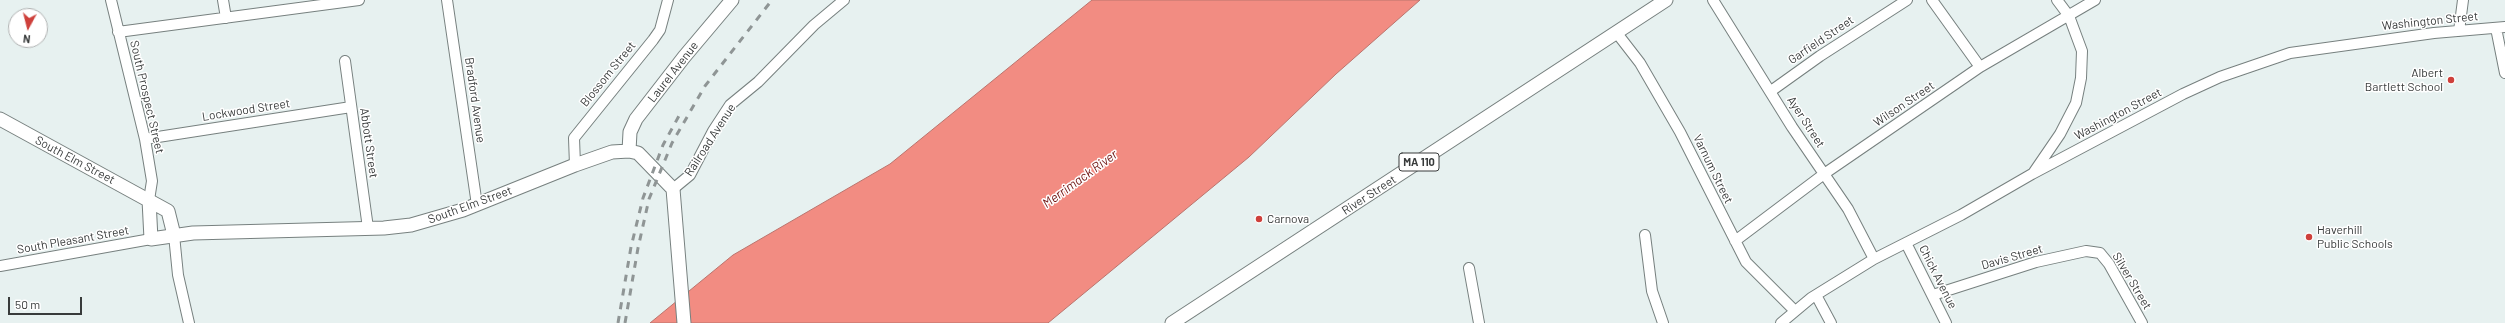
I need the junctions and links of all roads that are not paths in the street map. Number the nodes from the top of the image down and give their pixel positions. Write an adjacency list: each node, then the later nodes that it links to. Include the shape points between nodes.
1 (111, 0): 20 (street, South Prospect Street)
2 (223, 0): 17 (street)
3 (359, 0): 15 (street)
4 (447, 0): 35 (street, Bradford Avenue)
5 (668, 0): 30 (street, Blossom Street, via 660,30 574,138)
6 (732, 0): 29 (main road, Laurel Avenue, via 684,56 636,119 630,132)
7 (844, 0): 33 (street, Railroad Avenue, via 814,25 758,82 730,106 713,131 690,175)
8 (1666, 0): 21 (main road, River Street / MA 110)
9 (1713, 0): 25 (street, Ayer Street)
10 (1907, 0): 25 (street, Garfield Street)
11 (1932, 0): 23 (street)
12 (2057, 0): 16 (street)
13 (2095, 0): 16 (street, Wilson Street)
14 (2463, 0): 19 (street)
15 (337, 2): 17 (street)
16 (2069, 16): 23 (street, Wilson Street); 32 (street, via 2082,51 2076,103 2060,134)
17 (226, 18): 20 (street)
18 (2501, 28): 19 (street, Washington Street); 24 (street)
19 (2459, 31): 32 (street, Washington Street, via 2290,53 2220,77 2183,94)
20 (118, 32): 28 (street, South Prospect Street)
21 (1616, 32): 40 (street, Varnum Street, via 1640,63 1676,126); 51 (main road, River Street / MA 110)
22 (345, 61): 26 (street, Abbott Street)
23 (1980, 67): 31 (street, Wilson Street)
24 (2505, 73)
25 (1771, 91): 31 (street, Ayer Street, via 1792,128)
26 (351, 107): 28 (street, Lockwood Street); 36 (street, Abbott Street)
27 (0, 120): 34 (main road, South Elm Street)
28 (145, 139): 34 (street, South Prospect Street, via 152,180)
29 (629, 151): 30 (main road, South Elm Street, via 612,152); 33 (main road, via 638,154)
30 (575, 165): 35 (main road, South Elm Street)
31 (1824, 174): 40 (street, Wilson Street); 43 (street, Ayer Street, via 1848,209)
32 (2032, 174): 41 (street, Washington Street)
33 (673, 195): 50 (main road)
34 (149, 200): 37 (main road, South Elm Street, via 168,211); 39 (main road)
35 (477, 204): 36 (main road, South Elm Street, via 411,225)
36 (368, 228): 37 (main road, South Elm Street)
37 (174, 235): 39 (main road, South Elm Street); 49 (street, via 178,275)
38 (1646, 236): 53 (street, via 1652,291)
39 (151, 239): 44 (street, South Pleasant Street)
40 (1735, 242): 48 (street, Varnum Street, via 1746,262)
41 (1906, 243): 43 (street, Washington Street); 47 (street, Chick Avenue)
42 (2100, 253): 47 (street, Davis Street, via 2086,251 2036,262); 57 (street, Silver Street, via 2109,264)
43 (1874, 259): 46 (street, Washington Street)
44 (0, 266)
45 (1469, 268): 52 (street)
46 (1816, 295): 48 (street, Washington Street); 55 (street)
47 (1933, 295): 56 (street, Chick Avenue)
48 (1795, 311): 54 (street, Washington Street)
49 (189, 323)
50 (684, 323)
51 (1172, 323)
52 (1479, 323)
53 (1663, 323)
54 (1781, 323)
55 (1831, 323)
56 (1946, 323)
57 (2142, 323)

